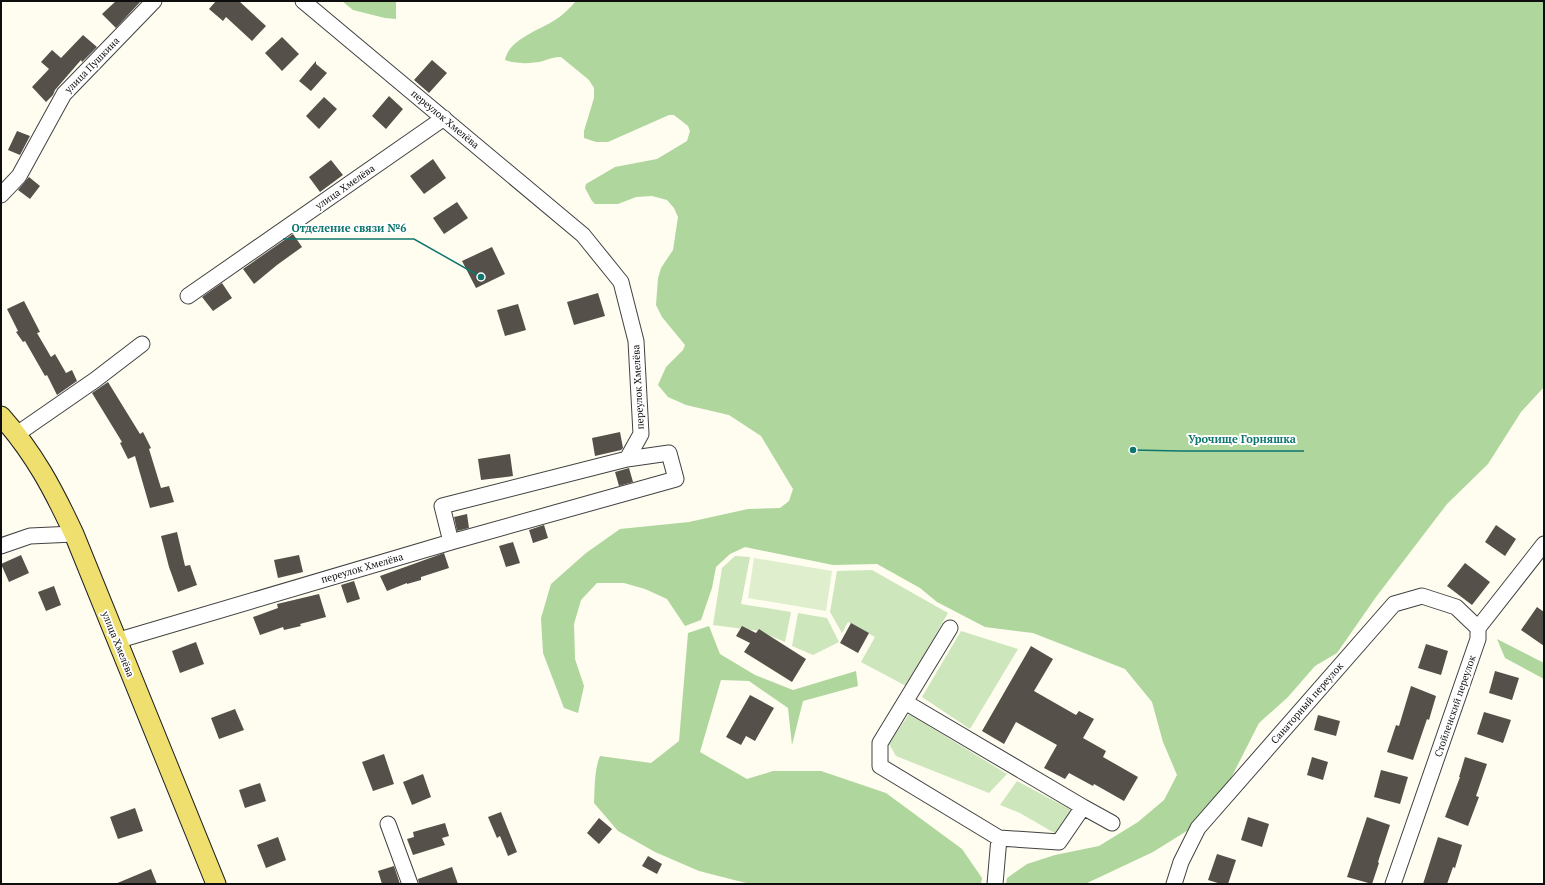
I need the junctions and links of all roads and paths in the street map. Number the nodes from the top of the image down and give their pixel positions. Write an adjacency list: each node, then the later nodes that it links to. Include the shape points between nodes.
1 (154, 1): 4 (street, улица Пушкина, via 64,94 19,176)
2 (303, 1): 3 (street, переулок Хмелёва)
3 (444, 118): 5 (street, улица Хмелёва); 9 (street, переулок Хмелёва, via 583,234 621,282 636,340 641,434)
4 (1, 196)
5 (188, 296)
6 (142, 344): 8 (street)
7 (1, 416): 8 (main road, улица Хмелёва)
8 (17, 434): 10 (main road, улица Хмелёва, via 56,495)
9 (627, 459): 11 (street, via 442,506); 11 (street, переулок Хмелёва, via 669,453 676,479)
10 (74, 534): 13 (street, via 30,536); 16 (main road, улица Хмелёва)
11 (451, 542): 16 (street, переулок Хмелёва)
12 (1544, 544): 15 (street, Стойленский переулок)
13 (1, 546)
14 (950, 628): 17 (street)
15 (1478, 628): 25 (street, Санаторный переулок, via 1456,607 1422,596 1394,604 1198,828 1181,862); 26 (street, Стойленский переулок, via 1478,639)
16 (116, 640): 22 (main road, улица Хмелёва)
17 (905, 702): 18 (street); 21 (street, via 880,742 880,766)
18 (1083, 808): 19 (street); 21 (street, via 1060,842)
19 (1112, 823)
20 (388, 824): 23 (street)
21 (999, 838): 24 (street)
22 (216, 884)
23 (410, 884)
24 (995, 884)
25 (1174, 884)
26 (1393, 884)

